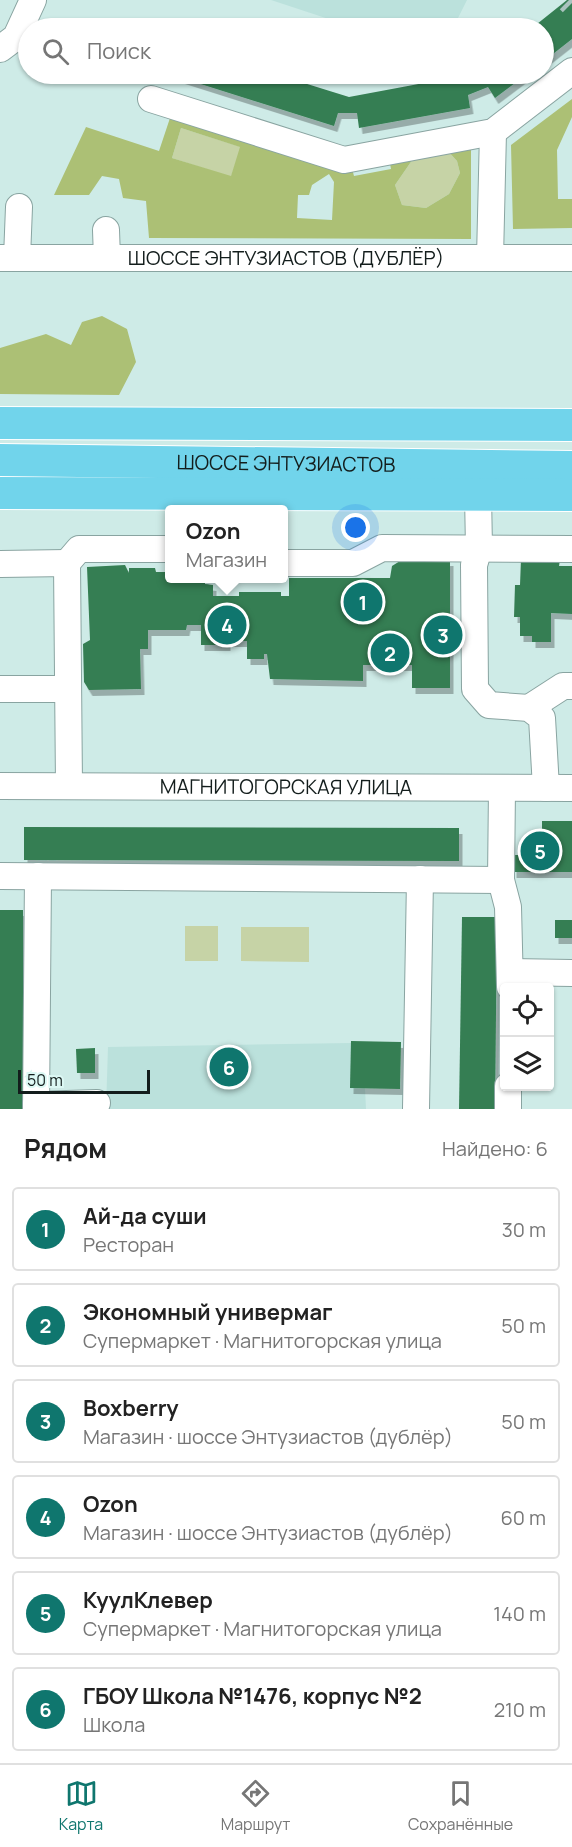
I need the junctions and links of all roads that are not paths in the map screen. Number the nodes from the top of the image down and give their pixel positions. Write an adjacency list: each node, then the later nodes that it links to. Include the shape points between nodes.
1 (33, 0): 2 (street)
2 (25, 18)
3 (18, 33): 4 (street)
4 (0, 49)
5 (572, 71): 7 (street)
6 (151, 99): 7 (street, via 344,160)
7 (493, 132): 12 (street)
8 (19, 207): 10 (street)
9 (106, 230): 11 (street)
10 (8, 258): 11 (street, ШОССЕ ЭНТУЗИАСТОВ (ДУБЛЁР))
11 (107, 258): 12 (street, ШОССЕ ЭНТУЗИАСТОВ (ДУБЛЁР))
12 (490, 258): 13 (street, ШОССЕ ЭНТУЗИАСТОВ (ДУБЛЁР))
13 (572, 258)
14 (0, 423): 15 (main road, ШОССЕ ЭНТУЗИАСТОВ)
15 (572, 425)
16 (0, 460): 17 (main road, ШОССЕ ЭНТУЗИАСТОВ)
17 (572, 467)
18 (0, 493): 19 (main road)
19 (478, 495): 20 (main road); 21 (street)
20 (572, 495)
21 (479, 548): 23 (street); 25 (street, via 382,549 353,563); 30 (street, via 474,565 475,689 489,705)
22 (165, 549): 24 (street, via 79,549)
23 (572, 549)
24 (68, 563): 26 (street); 29 (street)
25 (288, 563)
26 (0, 564)
27 (572, 686): 30 (street, via 563,686)
28 (0, 689): 29 (street)
29 (68, 689): 32 (street)
30 (530, 708): 34 (street, via 542,718)
31 (0, 786): 32 (street, МАГНИТОГОРСКАЯ УЛИЦА)
32 (69, 786): 33 (street, МАГНИТОГОРСКАЯ УЛИЦА)
33 (502, 788): 34 (street, МАГНИТОГОРСКАЯ УЛИЦА); 39 (street)
34 (546, 788): 35 (street, МАГНИТОГОРСКАЯ УЛИЦА)
35 (572, 788)
36 (0, 876): 37 (street)
37 (38, 876): 38 (street); 44 (street)
38 (420, 879): 39 (street); 45 (street)
39 (501, 879): 41 (street, via 508,907)
40 (572, 973): 41 (street)
41 (510, 980)
42 (508, 1091): 46 (street)
43 (97, 1103): 44 (street)
44 (36, 1107)
45 (416, 1109)
46 (508, 1109)

